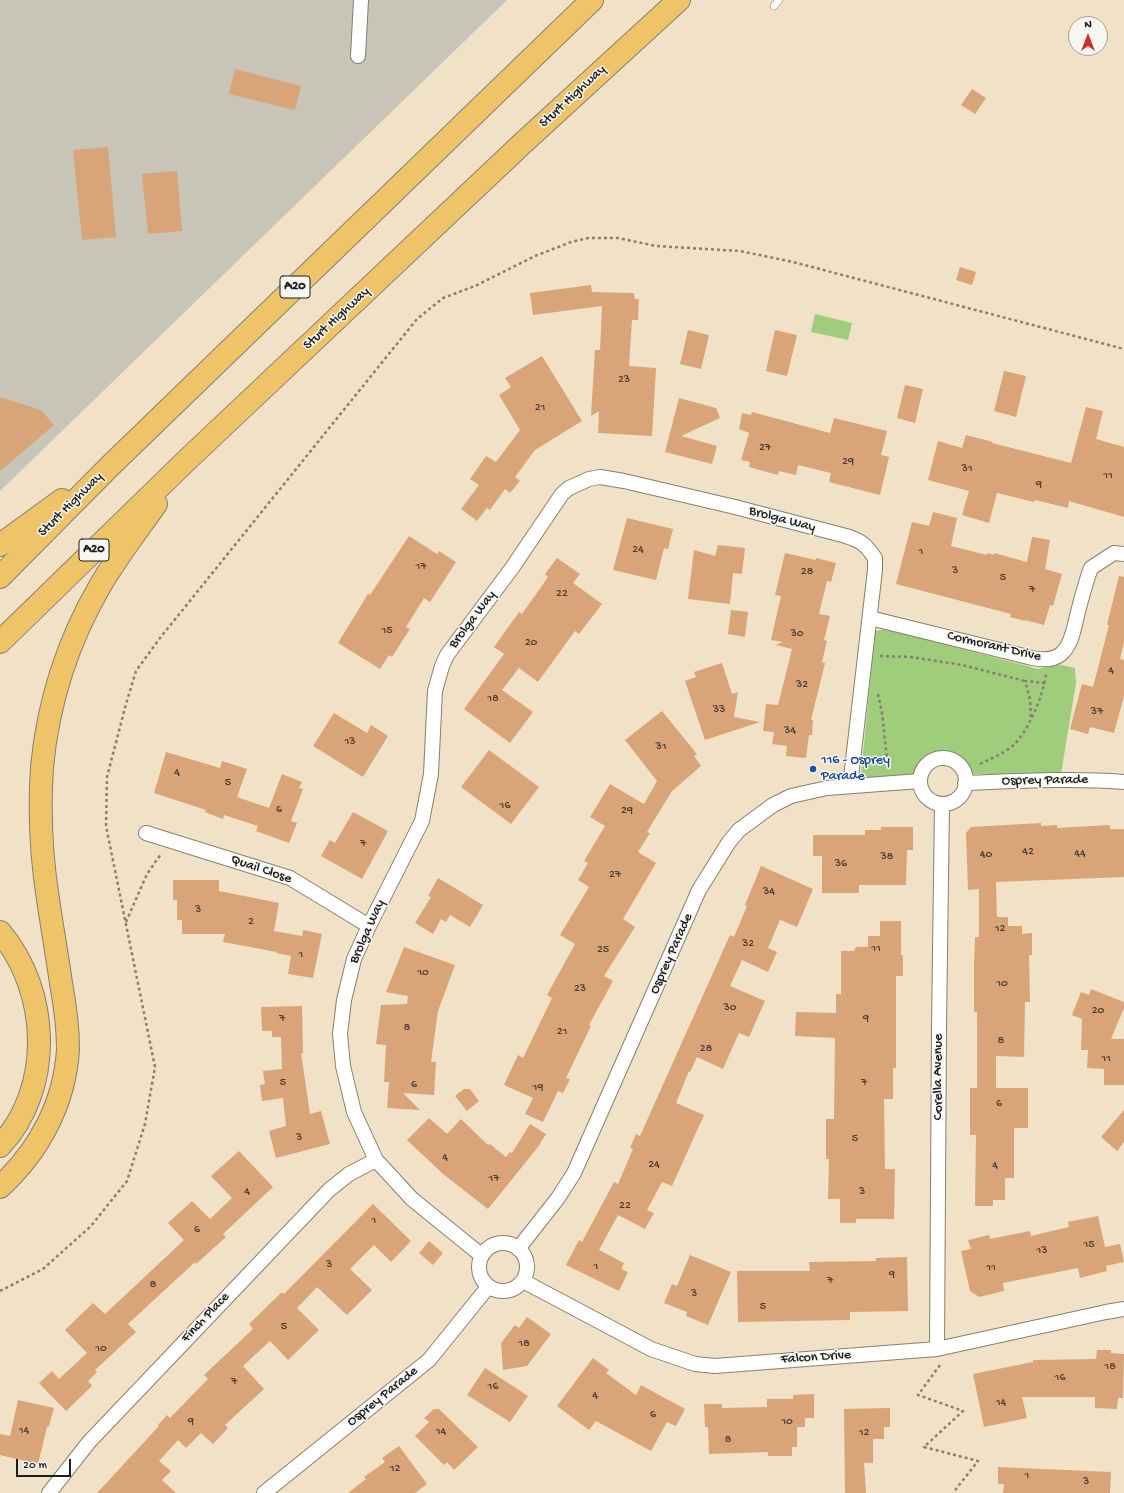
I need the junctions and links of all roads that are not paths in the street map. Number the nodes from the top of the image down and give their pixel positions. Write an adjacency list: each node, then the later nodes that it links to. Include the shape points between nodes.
1 (361, 0): 6 (street)
2 (592, 0): 8 (highway, Sturt Highway / A20)
3 (679, 0): 7 (highway, Sturt Highway / A20, via 524,142)
4 (779, 0): 5 (lane)
5 (774, 6)
6 (358, 56)
7 (188, 460): 13 (highway, Sturt Highway / A20); 24 (highway, via 100,586 69,651 57,690 43,765 40,820 41,847 67,1026 68,1049 55,1108 39,1142)
8 (110, 466): 9 (highway); 11 (highway, Sturt Highway / A20)
9 (0, 545)
10 (1124, 554): 12 (street, Cormorant Drive, via 1114,553 1091,568 1070,640 1064,652 1050,659 1032,658)
11 (0, 577)
12 (870, 618): 17 (street, Brolga Way); 20 (street, Brolga Way, via 875,558 858,540 624,481 600,477 569,488 562,494 512,568 447,655 435,691 431,774 422,822)
13 (0, 642)
14 (920, 781): 16 (street, via 927,765 934,760 944,759 960,766); 17 (street, Osprey Parade); 18 (street, via 924,795 935,803)
15 (1124, 782): 16 (street, Osprey Parade, via 1048,779)
16 (966, 783): 18 (street, via 958,798 951,803)
17 (850, 786): 25 (street, Osprey Parade, via 791,796 773,805 739,830 729,842 699,890 574,1173 558,1198)
18 (942, 804): 30 (street, Corella Avenue)
19 (146, 833): 20 (street, Quail Close, via 290,878)
20 (369, 926): 23 (street, Brolga Way, via 354,959 344,1000 340,1034 343,1066 354,1112)
21 (0, 932): 22 (highway, via 18,957 32,989 37,1010 39,1053 31,1091 15,1126)
22 (0, 1146)
23 (376, 1160): 26 (street, Brolga Way, via 412,1199); 31 (street, Finch Place, via 349,1174 329,1190 89,1442)
24 (0, 1187)
25 (518, 1248): 26 (street, via 505,1243 491,1246); 27 (street, via 525,1258 527,1270)
26 (481, 1255): 28 (street, via 478,1266 480,1278)
27 (523, 1281): 28 (street, via 513,1289 500,1292); 30 (street, Falcon Drive, via 651,1349 695,1364 715,1366)
28 (488, 1287): 32 (street, Osprey Parade, via 429,1360)
29 (1124, 1309): 30 (street, Falcon Drive)
30 (938, 1349)
31 (49, 1493)
32 (264, 1493)

